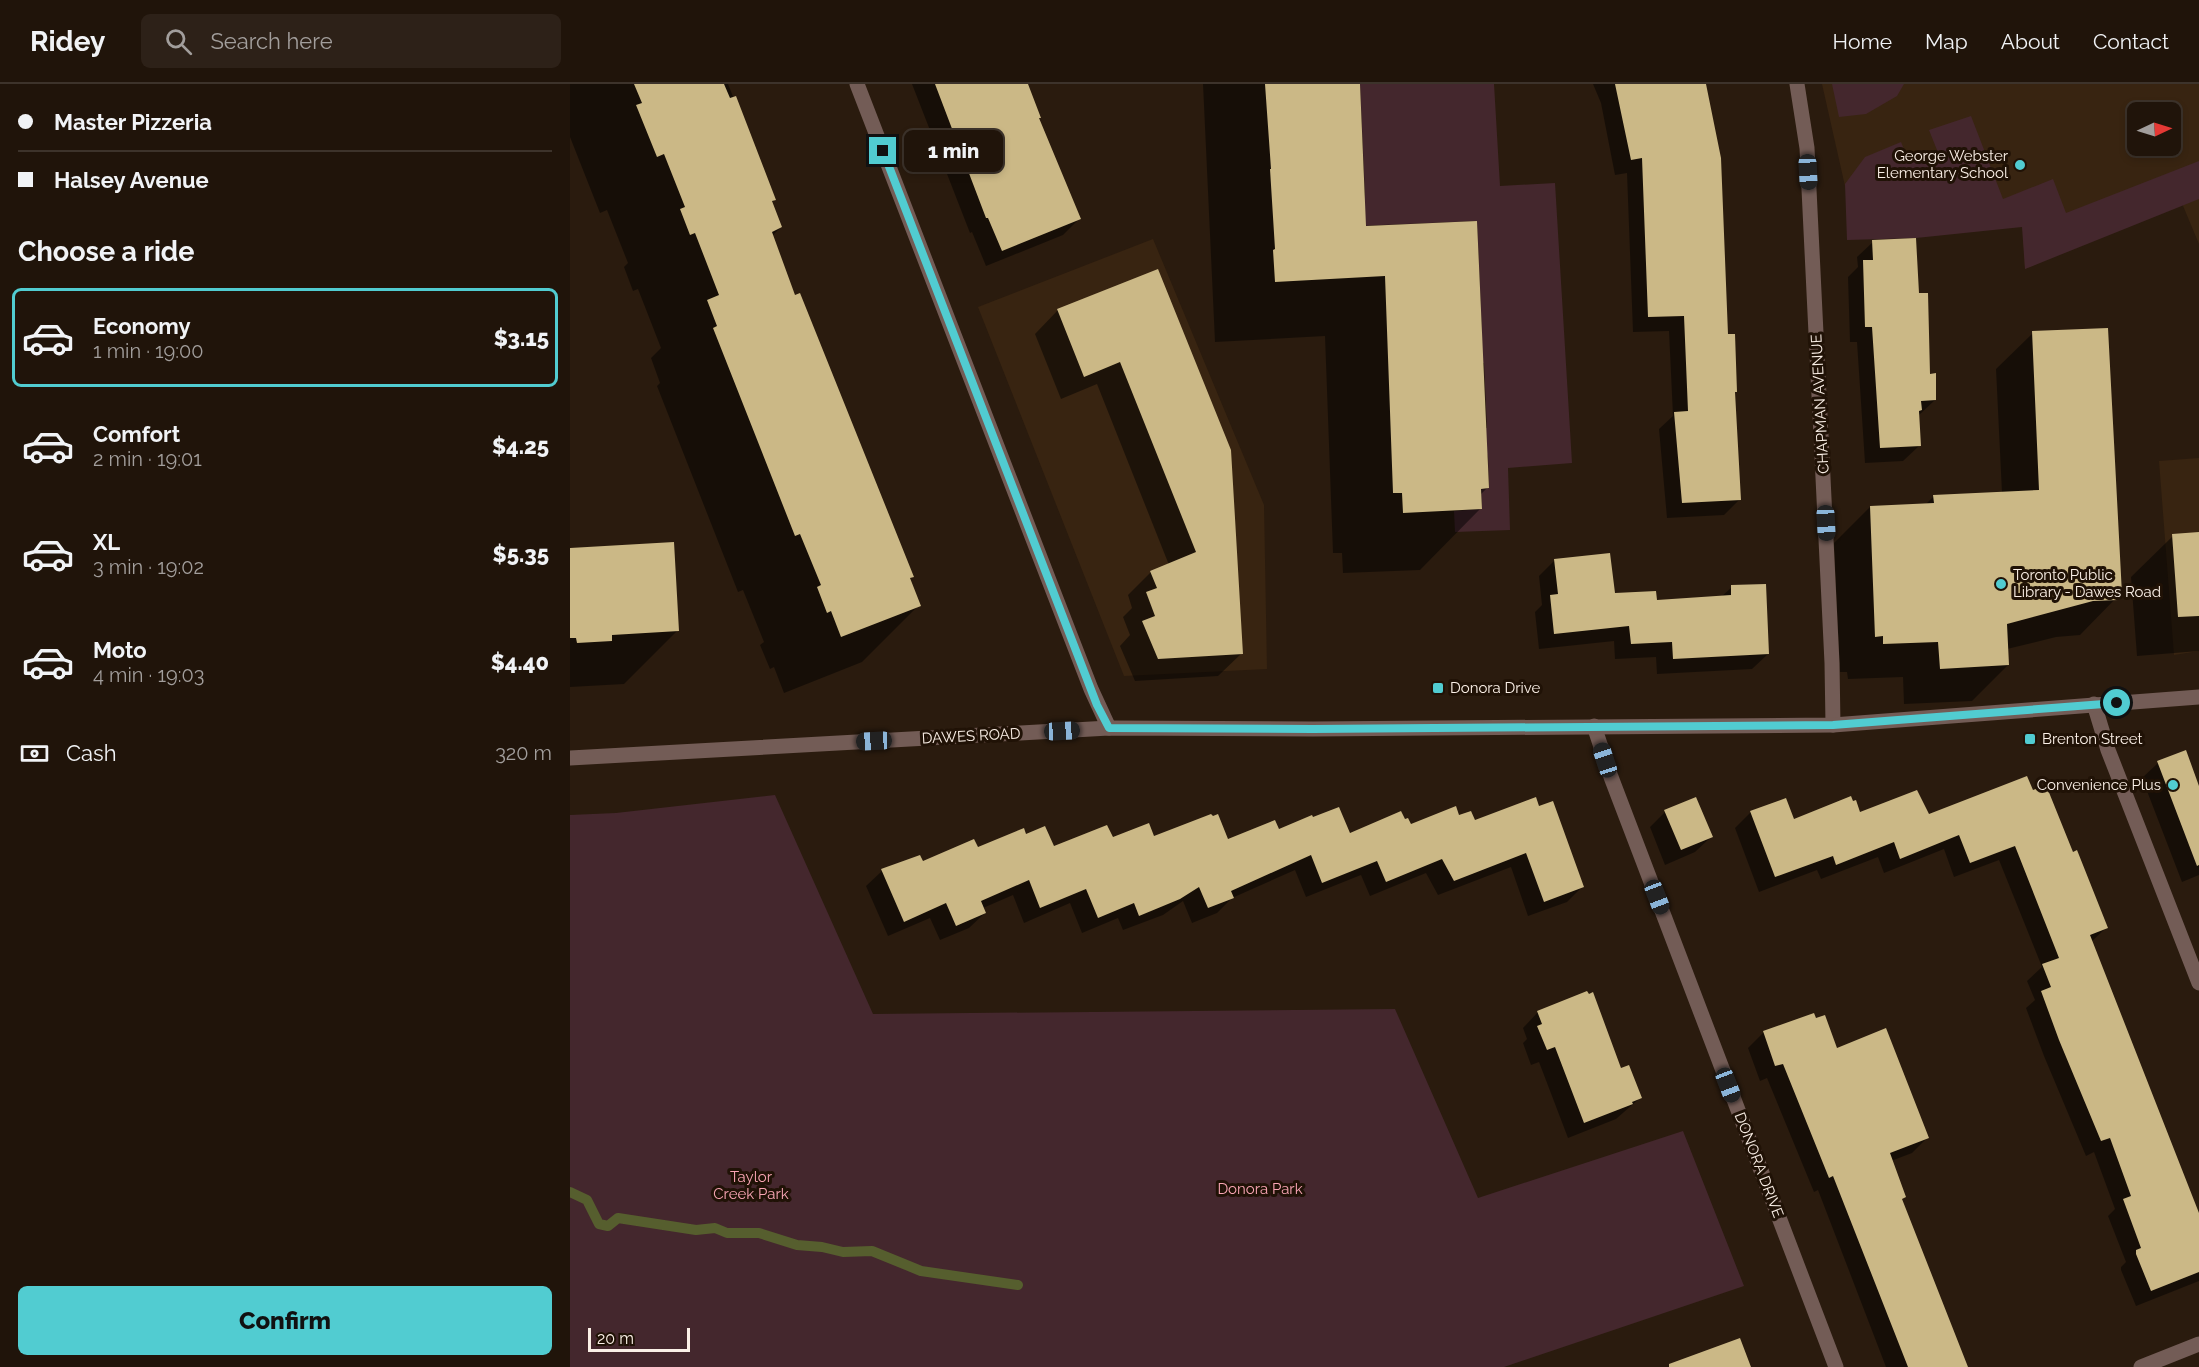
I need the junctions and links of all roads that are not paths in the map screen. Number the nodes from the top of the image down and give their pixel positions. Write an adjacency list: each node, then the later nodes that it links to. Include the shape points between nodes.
1 (857, 84): 7 (street)
2 (1797, 84): 5 (street, CHAPMAN AVENUE, via 1807,148)
3 (2199, 697): 4 (street, DAWES ROAD)
4 (2094, 704): 5 (street, DAWES ROAD); 9 (street, via 2108,750)
5 (1833, 725): 6 (street, DAWES ROAD)
6 (1594, 726): 7 (street, DAWES ROAD); 11 (street, DONORA DRIVE)
7 (1109, 728): 8 (street, DAWES ROAD)
8 (570, 758)
9 (2199, 983)
10 (2199, 1344): 12 (street)
11 (1836, 1367)
12 (2140, 1367)

